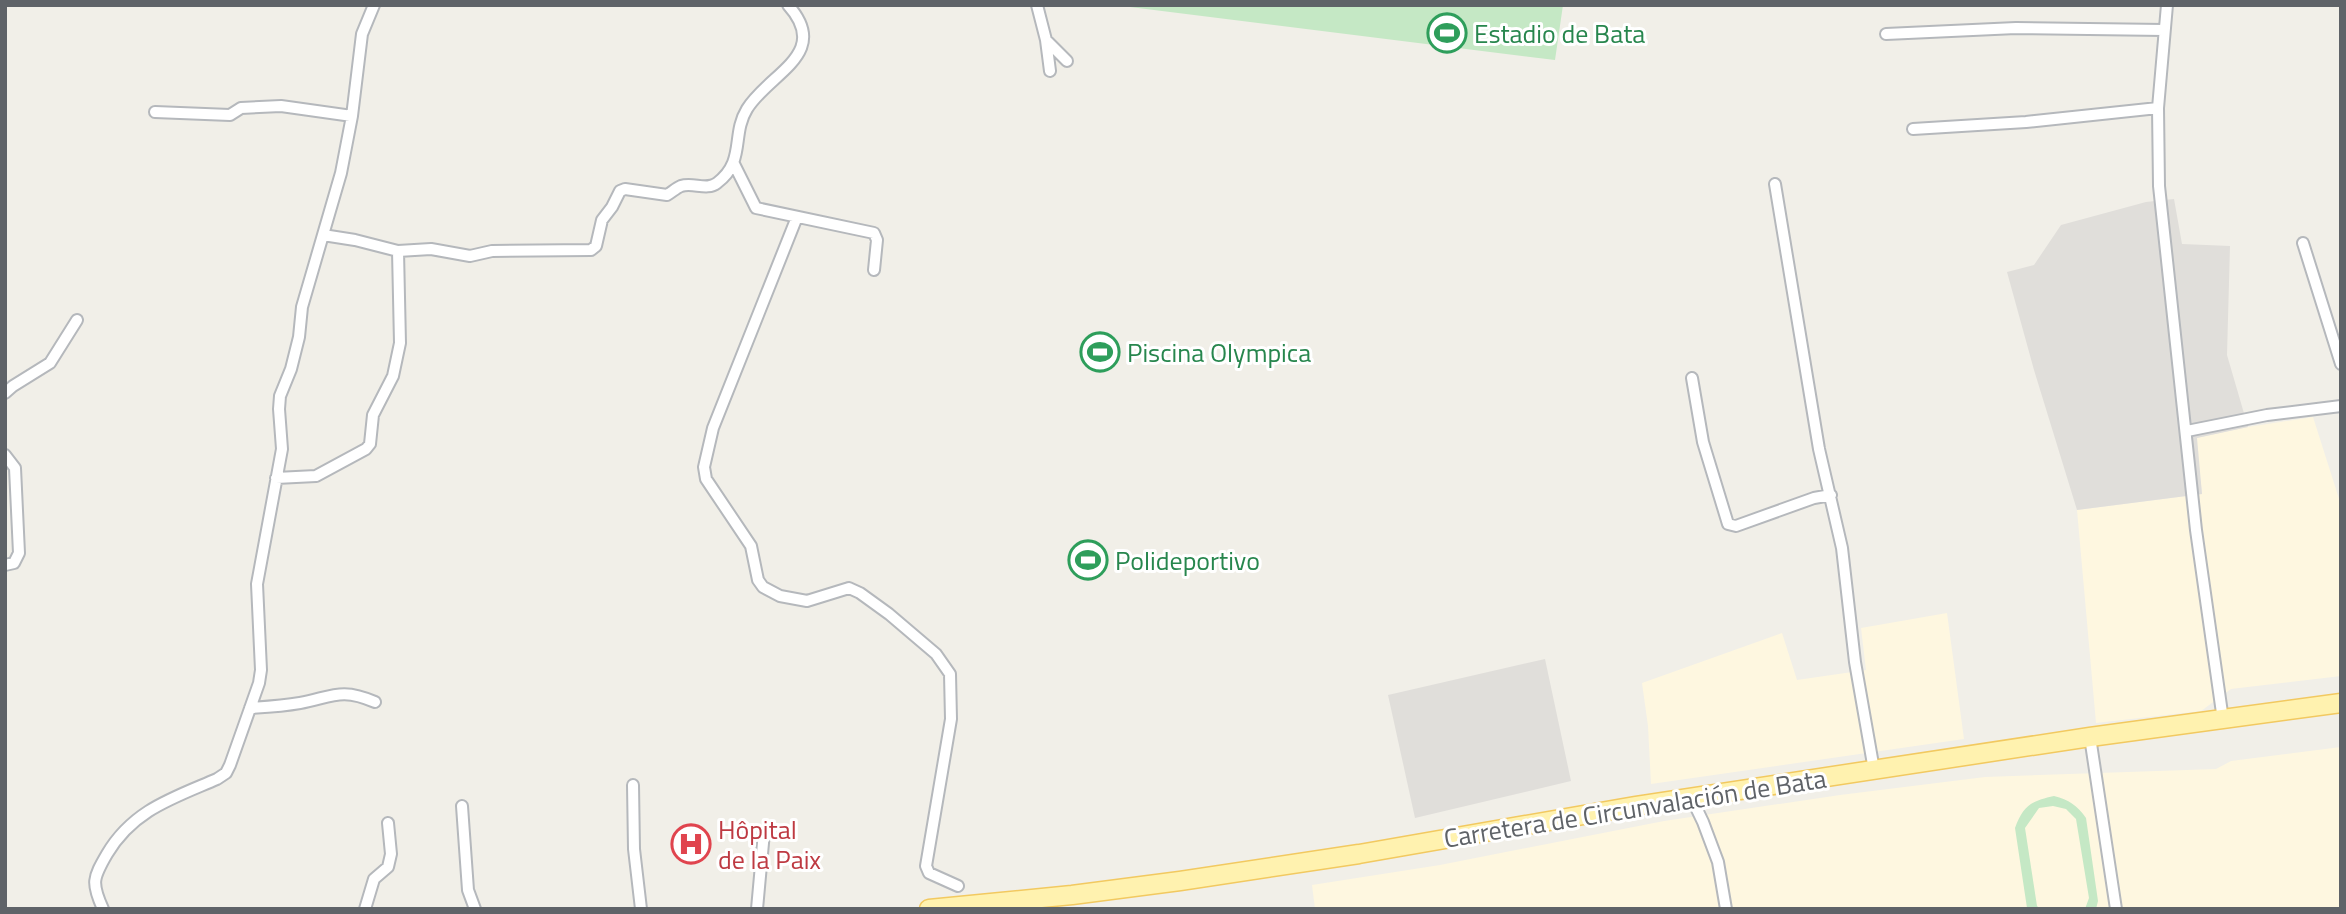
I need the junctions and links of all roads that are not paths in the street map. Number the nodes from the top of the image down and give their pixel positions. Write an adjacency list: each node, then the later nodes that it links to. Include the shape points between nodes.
1 (374, 5): 12 (street, via 362,34)
2 (788, 5): 14 (street, via 803,31 799,55 747,109)
3 (1037, 5): 7 (street)
4 (2167, 5): 5 (street)
5 (2164, 30): 6 (street, via 2016,28); 10 (street)
6 (1886, 34)
7 (1046, 40): 8 (street); 9 (street)
8 (1067, 61)
9 (1050, 71)
10 (2158, 108): 13 (street); 26 (street, via 2159,186)
11 (155, 112): 12 (street, via 230,115 242,107 281,106)
12 (352, 116): 17 (street)
13 (1913, 128)
14 (734, 163): 16 (street, via 753,206); 19 (street, via 710,187 680,186 667,195 620,191 591,250 492,251 470,256 431,249)
15 (1775, 184): 29 (street, via 1819,449)
16 (797, 217): 20 (street, via 874,233); 42 (street, via 713,428 704,467 706,479 751,547 763,587 807,601 849,588 860,593 936,654 950,674 951,719 926,866 929,873)
17 (323, 235): 19 (street); 28 (street, via 302,307 295,358 280,396 282,449)
18 (2303, 243): 22 (street)
19 (398, 251): 28 (street, via 400,343 393,376 373,415 370,444 316,476)
20 (874, 270)
21 (77, 320): 24 (street, via 50,363)
22 (2341, 364)
23 (1692, 378): 29 (street, via 1703,442 1728,524 1736,526)
24 (5, 393)
25 (2341, 406): 26 (street)
26 (2187, 431): 34 (street)
27 (5, 455): 30 (street, via 15,468 19,553 14,563)
28 (275, 478): 33 (street, via 257,577 261,670)
29 (1831, 495): 36 (street)
30 (5, 565)
31 (375, 702): 33 (street, via 359,695 331,694)
32 (2341, 703): 34 (main road, Carretera de Circunvalación de Bata)
33 (250, 708): 44 (street, via 226,773 159,804 117,838 94,881)
34 (2223, 720): 35 (main road, Carretera de Circunvalación de Bata)
35 (2090, 737): 36 (main road, Carretera de Circunvalación de Bata); 51 (street)
36 (1874, 770): 38 (main road, Carretera de Circunvalación de Bata)
37 (633, 785): 47 (street)
38 (1691, 797): 43 (main road, Carretera de Circunvalación de Bata); 50 (street, via 1718,862)
39 (462, 806): 46 (street, via 468,890)
40 (388, 823): 45 (street, via 388,867 374,879)
41 (764, 832): 48 (street)
42 (958, 886)
43 (1072, 902): 49 (main road, Carretera de Circunvalación de Bata)
44 (103, 909)
45 (365, 909)
46 (475, 909)
47 (641, 909)
48 (757, 909)
49 (929, 909)
50 (1726, 909)
51 (2116, 909)

